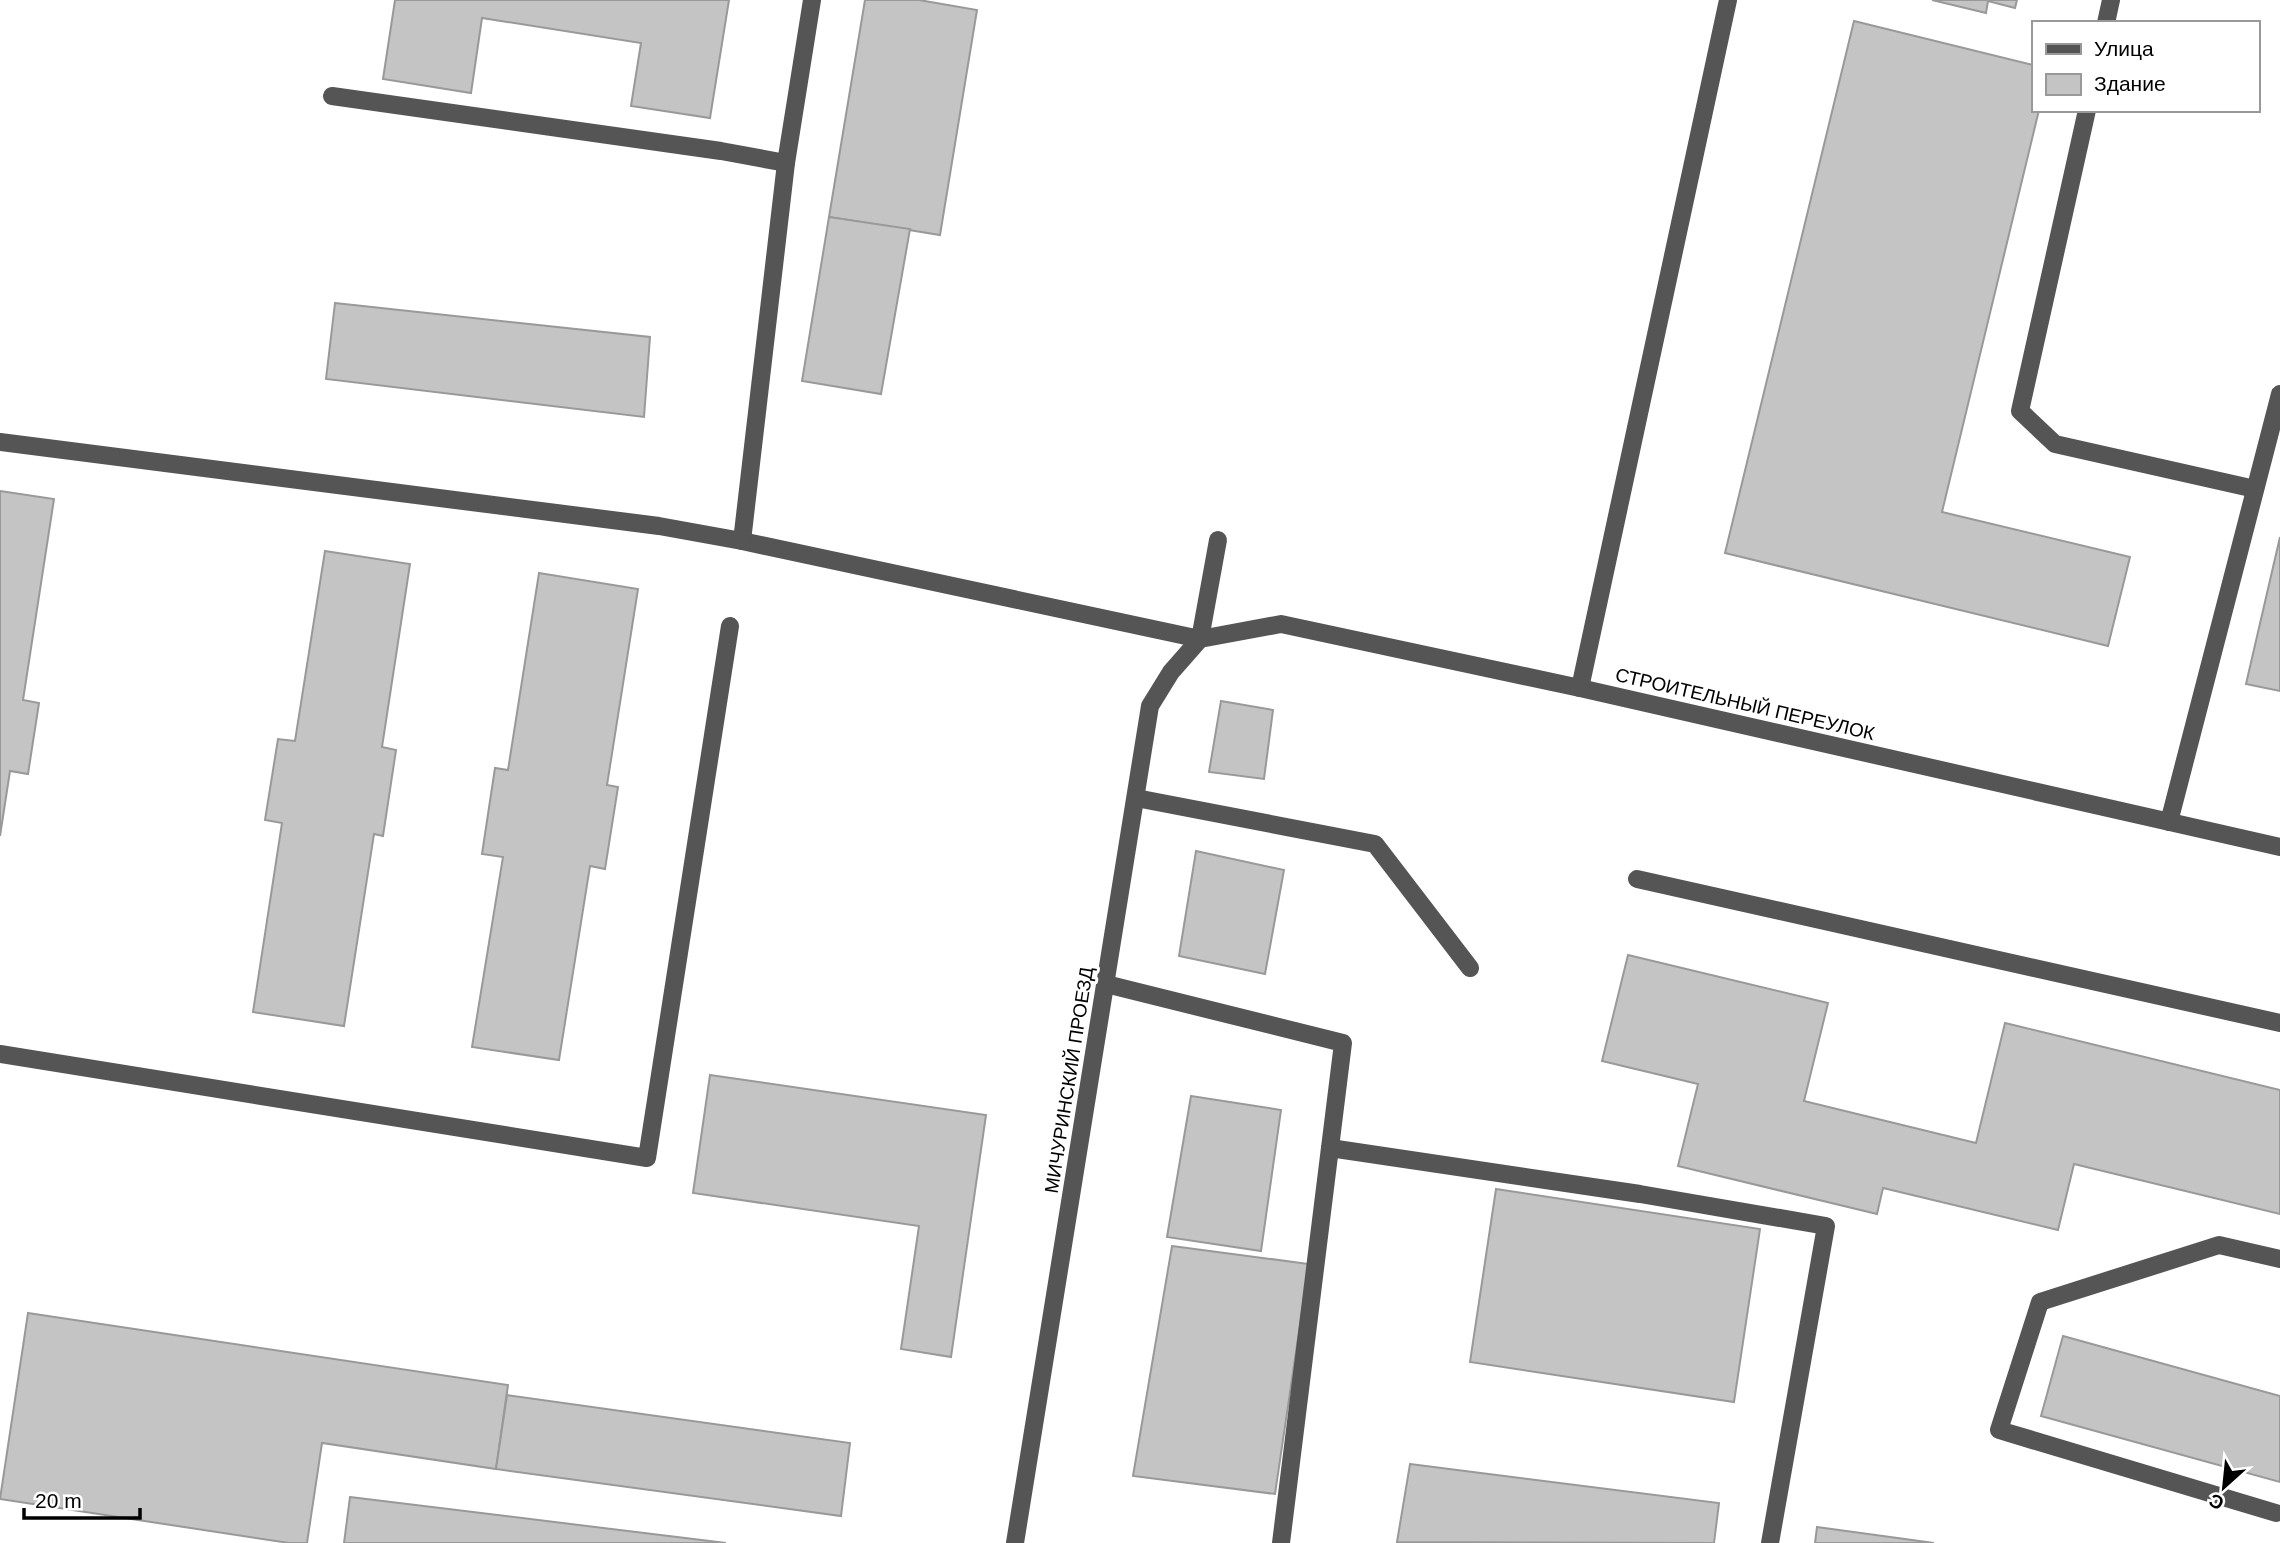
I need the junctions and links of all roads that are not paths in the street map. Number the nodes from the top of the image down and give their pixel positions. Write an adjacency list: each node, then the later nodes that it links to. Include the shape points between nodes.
1 (812, 0): 7 (street)
2 (1728, 0): 15 (street)
3 (2111, 0): 4 (street)
4 (2106, 21)
5 (332, 96): 7 (street)
6 (2087, 112): 10 (street, via 2021,411 2055,444)
7 (786, 163): 12 (street)
8 (2280, 394): 10 (street)
9 (0, 442): 12 (street, via 520,507)
10 (2255, 489): 17 (street)
11 (1218, 540): 14 (street)
12 (742, 541): 14 (street)
13 (730, 626): 23 (street, via 648,1158)
14 (1200, 639): 15 (street, СТРОИТЕЛЬНЫЙ ПЕРЕУЛОК, via 1281,624); 16 (street, МИЧУРИНСКИЙ ПРОЕЗД, via 1171,672 1150,706)
15 (1580, 688): 17 (street, СТРОИТЕЛЬНЫЙ ПЕРЕУЛОК)
16 (1136, 798): 20 (street, via 1375,844); 21 (street, МИЧУРИНСКИЙ ПРОЕЗД)
17 (2169, 822): 18 (street, СТРОИТЕЛЬНЫЙ ПЕРЕУЛОК)
18 (2280, 847)
19 (1637, 879): 22 (street)
20 (1470, 968)
21 (1105, 984): 24 (street, via 1343,1043); 27 (street, МИЧУРИНСКИЙ ПРОЕЗД)
22 (2280, 1023)
23 (0, 1054)
24 (1330, 1148): 28 (street); 29 (street, via 1826,1226)
25 (2280, 1259): 26 (street, via 2219,1245 2040,1302 1999,1430)
26 (2276, 1513)
27 (1015, 1543)
28 (1281, 1543)
29 (1770, 1543)

